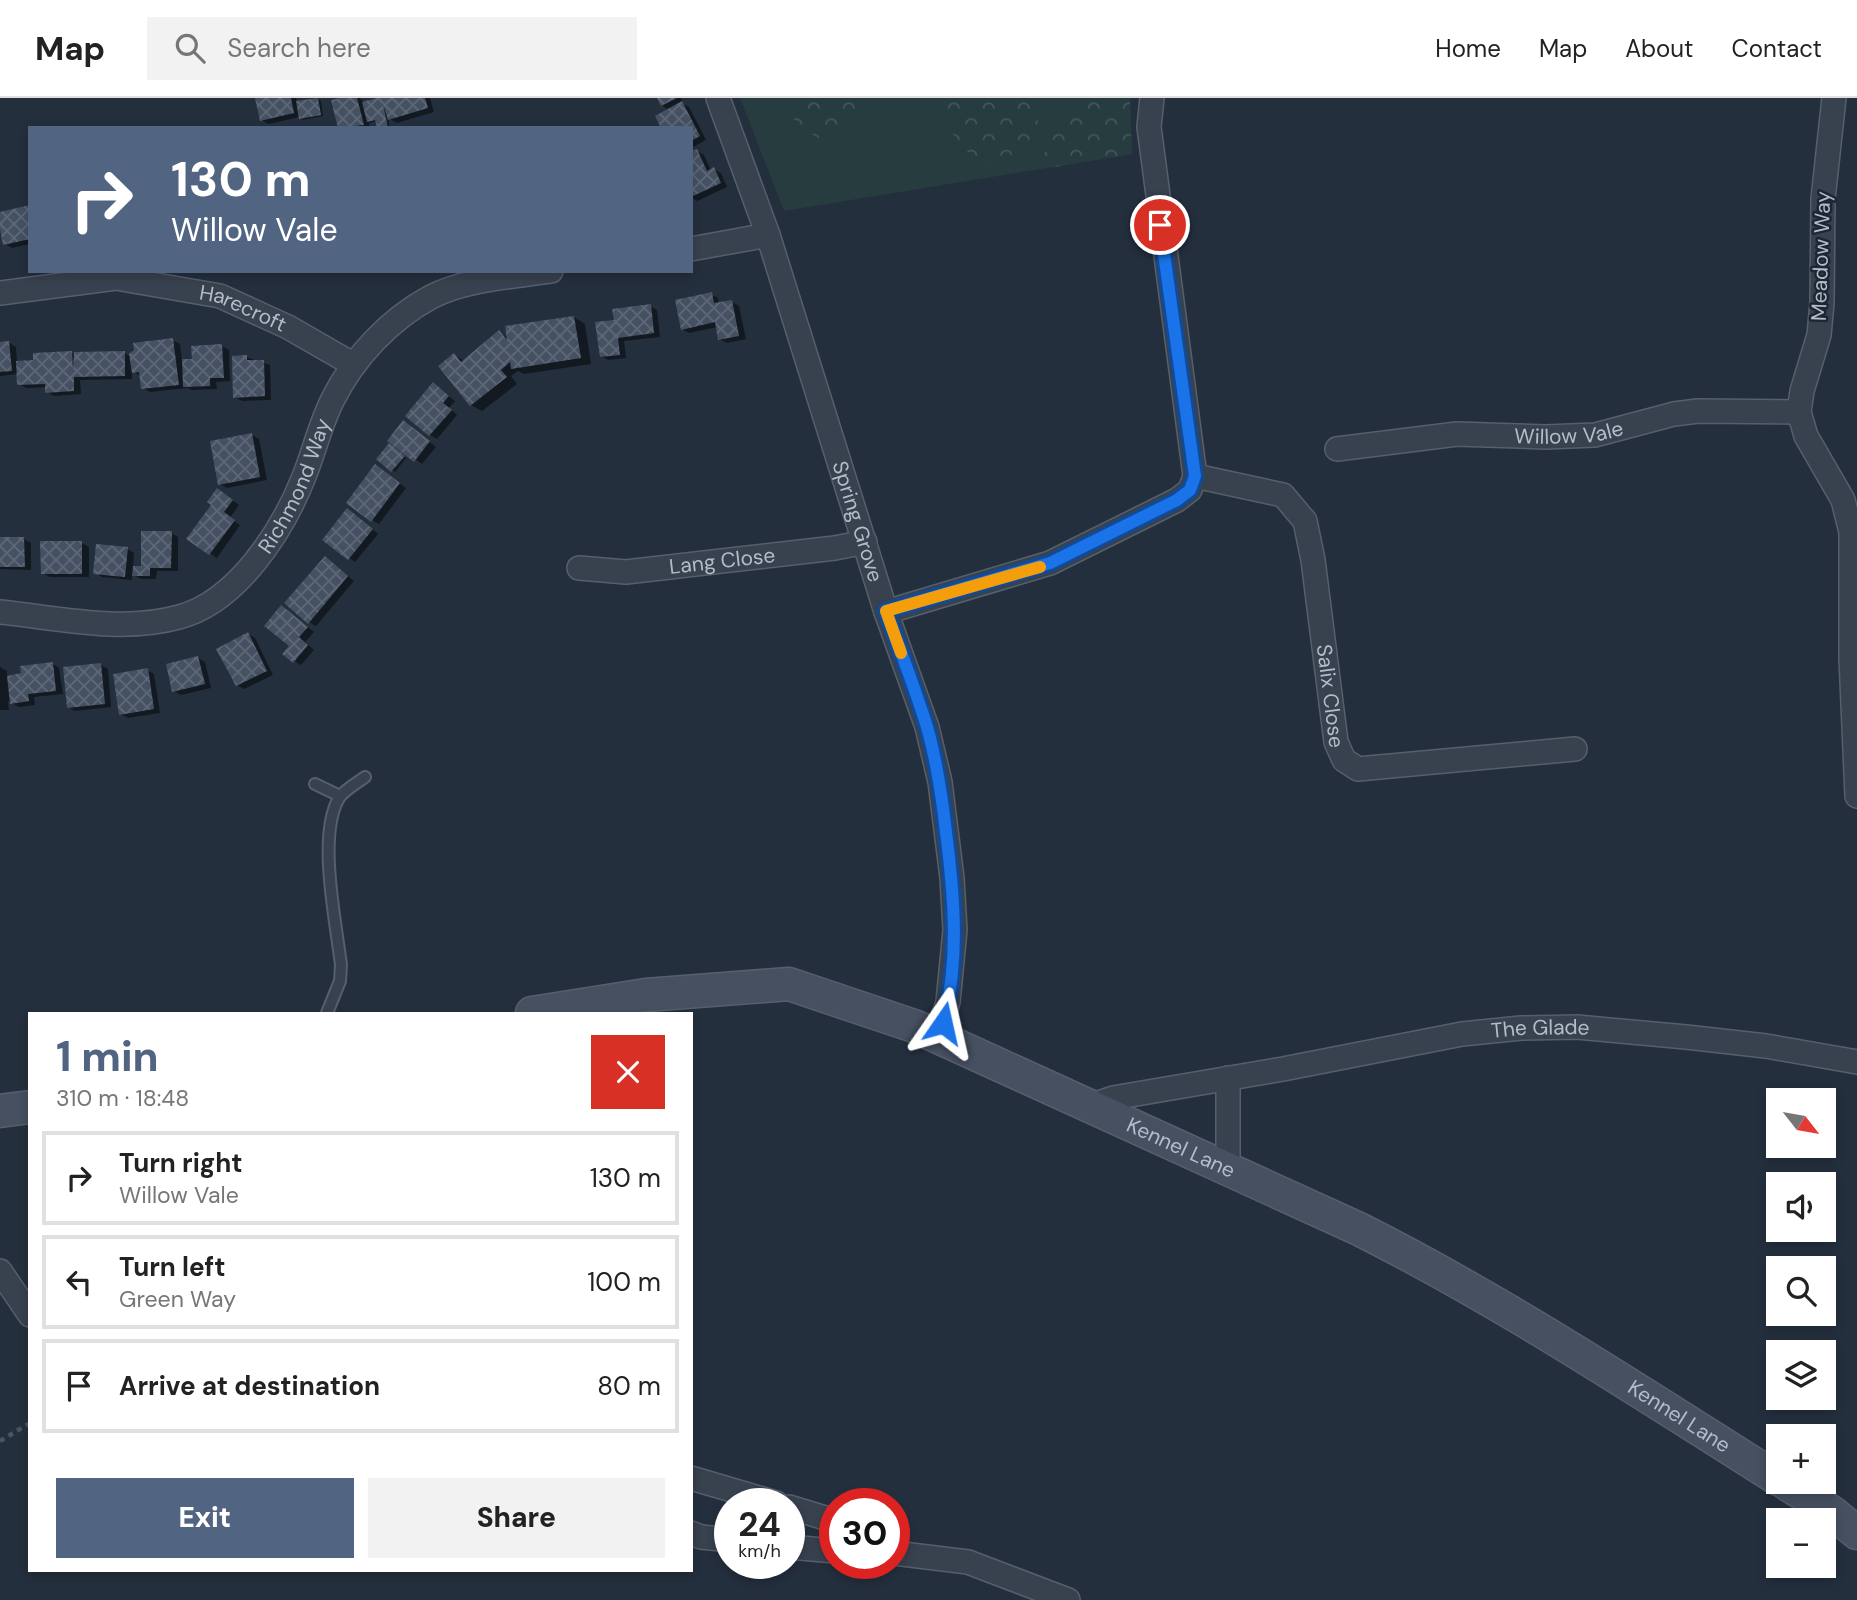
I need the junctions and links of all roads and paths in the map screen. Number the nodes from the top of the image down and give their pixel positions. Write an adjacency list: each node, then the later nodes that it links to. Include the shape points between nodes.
1 (718, 98): 4 (street, Spring Grove)
2 (1153, 98): 11 (street, via 1149,127 1153,170)
3 (1834, 98): 9 (street, Meadow Way, via 1822,199 1820,324)
4 (768, 235): 5 (street); 12 (street, Spring Grove)
5 (693, 249)
6 (540, 273): 8 (street, Richmond Way, via 433,296 377,338)
7 (0, 293): 8 (street, Harecroft, via 116,278 220,296 288,327)
8 (354, 365): 15 (street, Richmond Way, via 333,399 285,516 262,553 211,604 183,617 124,625)
9 (1799, 412): 10 (street, Willow Vale, via 1698,411 1595,435 1457,434); 20 (street, via 1806,436 1843,500 1851,532)
10 (1337, 449)
11 (1195, 476): 14 (street, via 1190,490 1177,500 1050,563); 16 (street, Salix Close, via 1283,495 1305,521 1336,742 1344,760 1358,769)
12 (865, 541): 13 (street, Lang Close, via 626,572); 14 (street, Spring Grove)
13 (579, 568)
14 (886, 611): 23 (street, Spring Grove, via 927,727 940,782 952,878 955,930 948,1002)
15 (0, 612)
16 (1575, 749)
17 (365, 777): 19 (lane)
18 (315, 783): 19 (lane)
19 (340, 796): 21 (lane, via 328,843 341,965)
20 (1857, 796)
21 (327, 1012)
22 (538, 1012): 23 (street, Kennel Lane, via 646,995 789,984)
23 (937, 1037): 27 (street, Kennel Lane)
24 (1857, 1062): 25 (street, The Glade, via 1686,1037 1577,1027 1521,1028 1462,1034)
25 (1228, 1078): 27 (street, The Glade, via 1113,1098); 29 (street)
26 (28, 1107): 28 (street)
27 (1088, 1107): 29 (street, Kennel Lane)
28 (0, 1111)
29 (1228, 1170): 34 (street, Kennel Lane, via 1429,1265)
30 (0, 1271): 31 (street)
31 (28, 1312)
32 (28, 1424): 33 (path)
33 (0, 1441)
34 (1766, 1471)
35 (693, 1479): 36 (street)
36 (725, 1488)
37 (1803, 1494): 39 (street)
38 (693, 1533): 40 (street)
39 (1857, 1533)
40 (714, 1538)
41 (910, 1545): 43 (street)
42 (910, 1555): 43 (street)
43 (968, 1562): 44 (street)
44 (1068, 1600)

